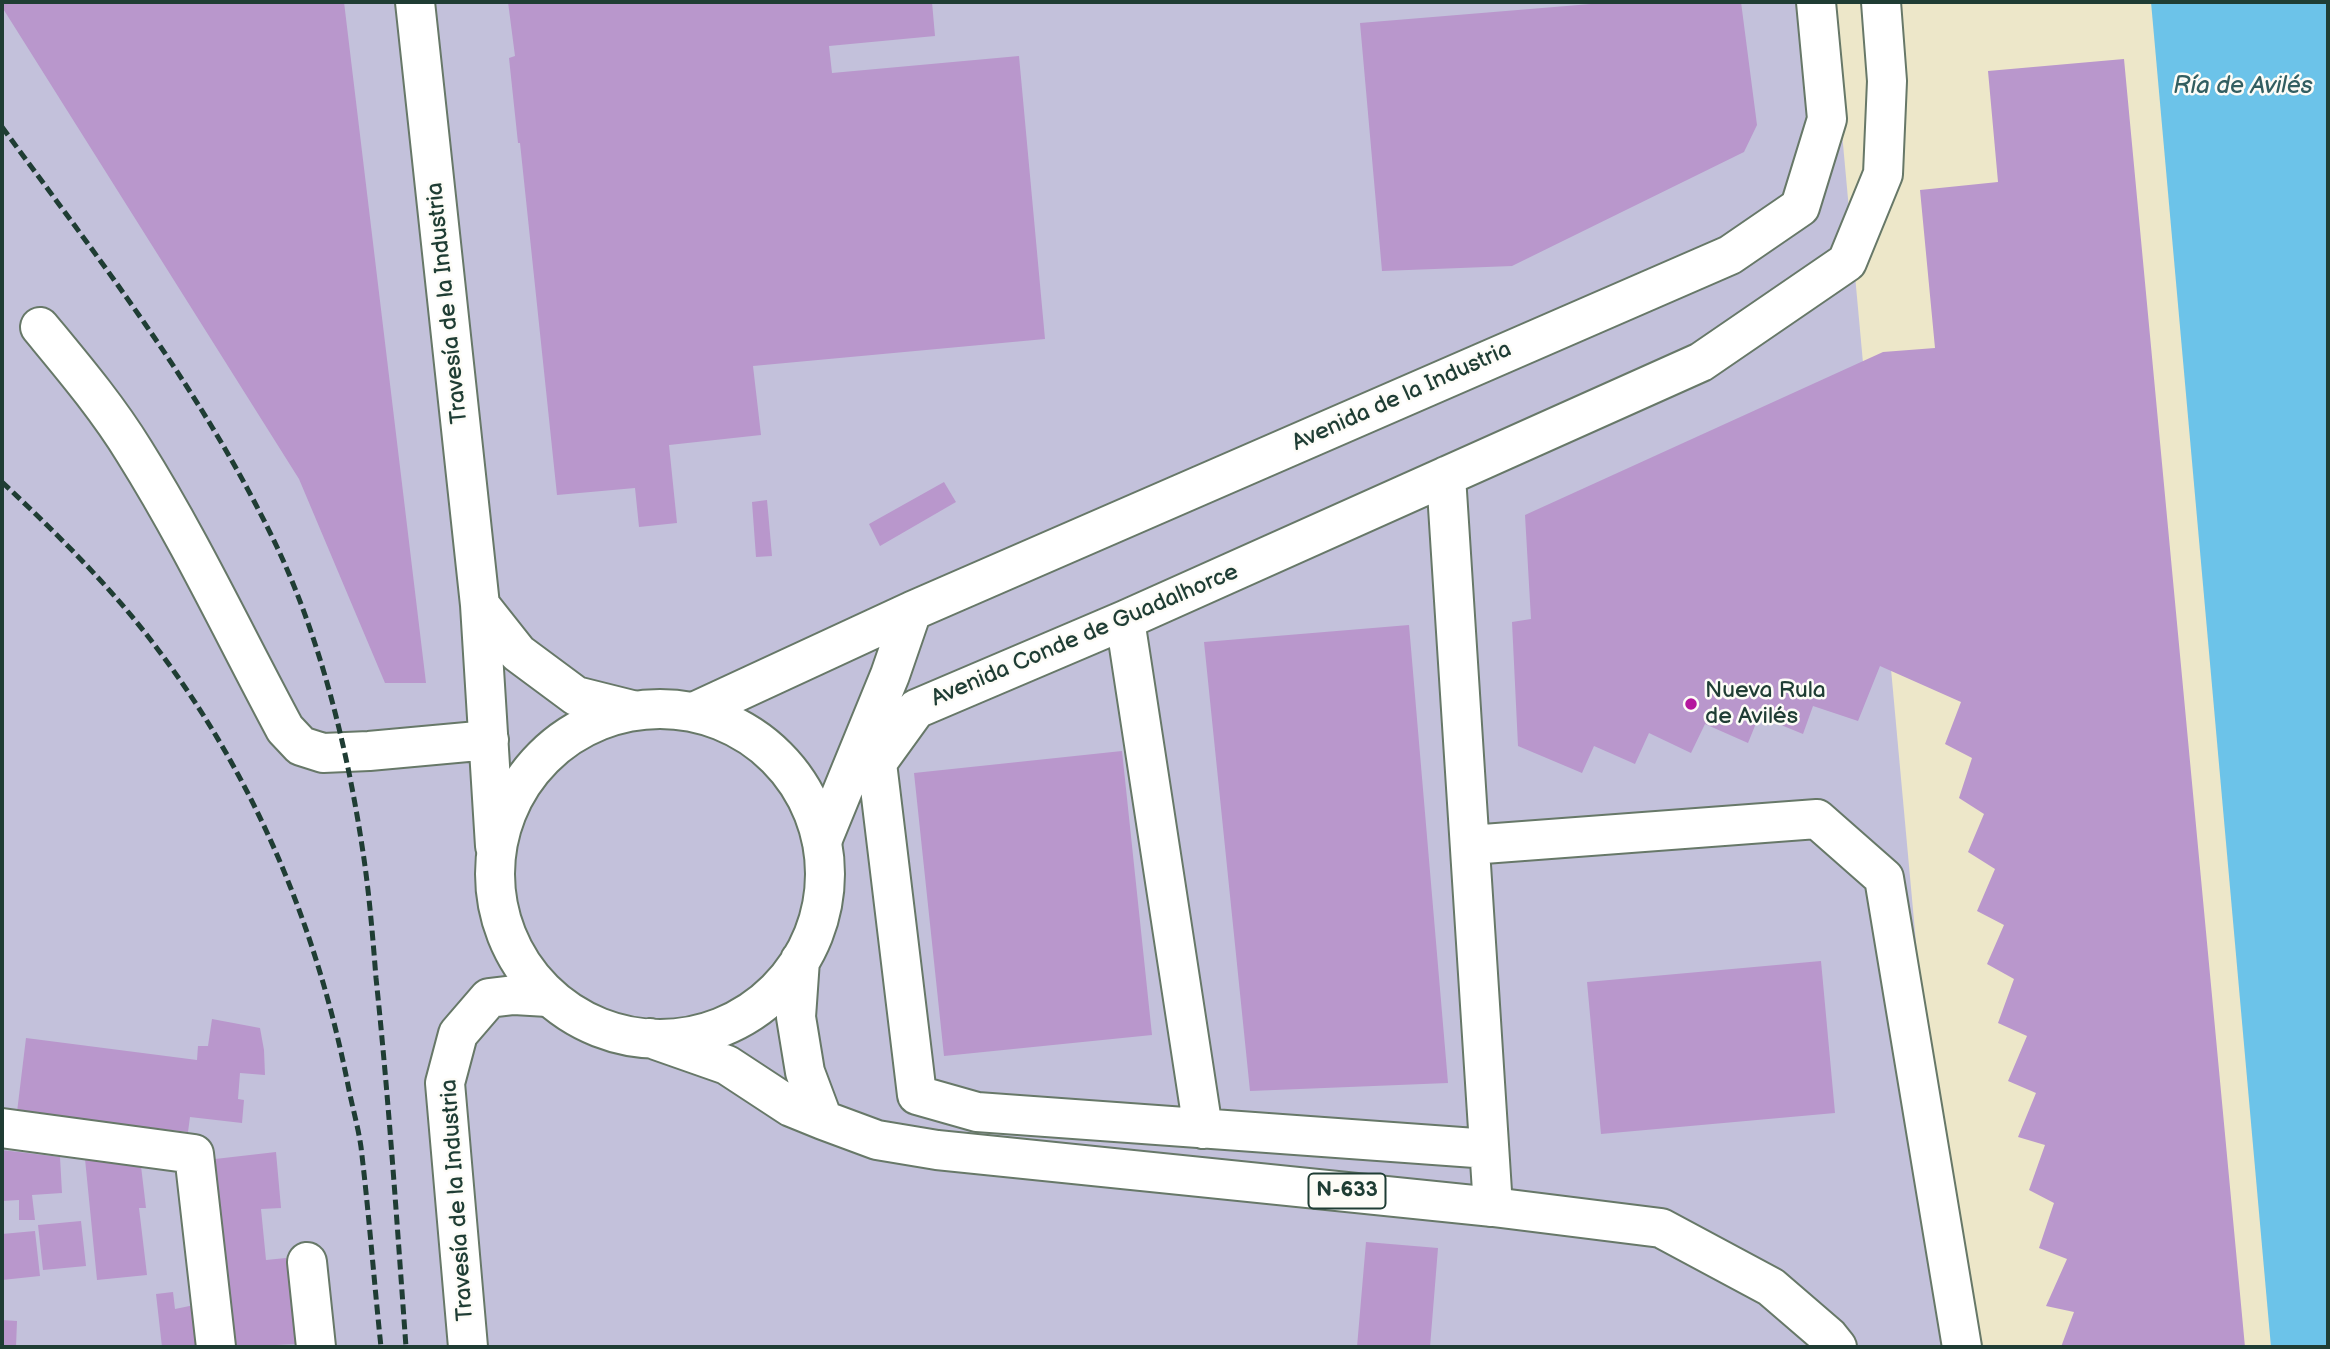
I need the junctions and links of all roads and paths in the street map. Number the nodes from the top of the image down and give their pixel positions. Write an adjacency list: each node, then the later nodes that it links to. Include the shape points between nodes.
1 (415, 2): 6 (main road, Travesía de la Industria)
2 (1816, 2): 7 (main road, Avenida de la Industria, via 1827,119 1800,208 1730,255)
3 (1881, 2): 5 (main road, Avenida Conde de Guadalhorce, via 1887,81 1884,174 1847,262 1701,362)
4 (40, 327): 11 (main road, via 134,450 285,729 301,746 323,753)
5 (1447, 476): 8 (main road, Avenida Conde de Guadalhorce); 13 (main road)
6 (480, 605): 9 (main road, via 518,653 576,696); 11 (main road, Travesía de la Industria)
7 (912, 611): 10 (main road, Avenida de la Industria); 12 (main road)
8 (1125, 620): 20 (main road); 20 (main road, Avenida Conde de Guadalhorce, via 916,709 877,763 917,1095 977,1112)
9 (632, 710): 10 (main road); 14 (main road, Travesía de la Industria, via 574,731 541,757 517,787)
10 (696, 711): 12 (main road, Travesía de la Industria, via 746,731 783,761 817,817)
11 (489, 740): 14 (main road, Travesía de la Industria)
12 (822, 841): 15 (main road, Travesía de la Industria, via 827,871 817,930)
13 (1470, 845): 21 (main road); 28 (main road, via 1817,819 1884,878)
14 (495, 846): 16 (main road, Travesía de la Industria, via 502,928 523,969)
15 (800, 960): 17 (main road, Travesía de la Industria, via 785,984 743,1018 685,1038); 18 (main road, via 796,1017 805,1072)
16 (548, 997): 17 (main road, Travesía de la Industria, via 585,1023); 26 (main road, Travesía de la Industria, via 489,998 458,1034 445,1083)
17 (650, 1038): 18 (main road, via 727,1065 790,1107)
18 (823, 1120): 22 (main road, N-633, via 877,1140 937,1150)
19 (2, 1128): 24 (main road, via 194,1154)
20 (1203, 1129): 21 (main road, Avenida Conde de Guadalhorce)
21 (1489, 1149): 22 (main road)
22 (1493, 1207): 27 (main road, N-633, via 1661,1228 1771,1287)
23 (307, 1262): 25 (main road)
24 (216, 1347)
25 (316, 1347)
26 (468, 1347)
27 (1837, 1347)
28 (1962, 1347)

